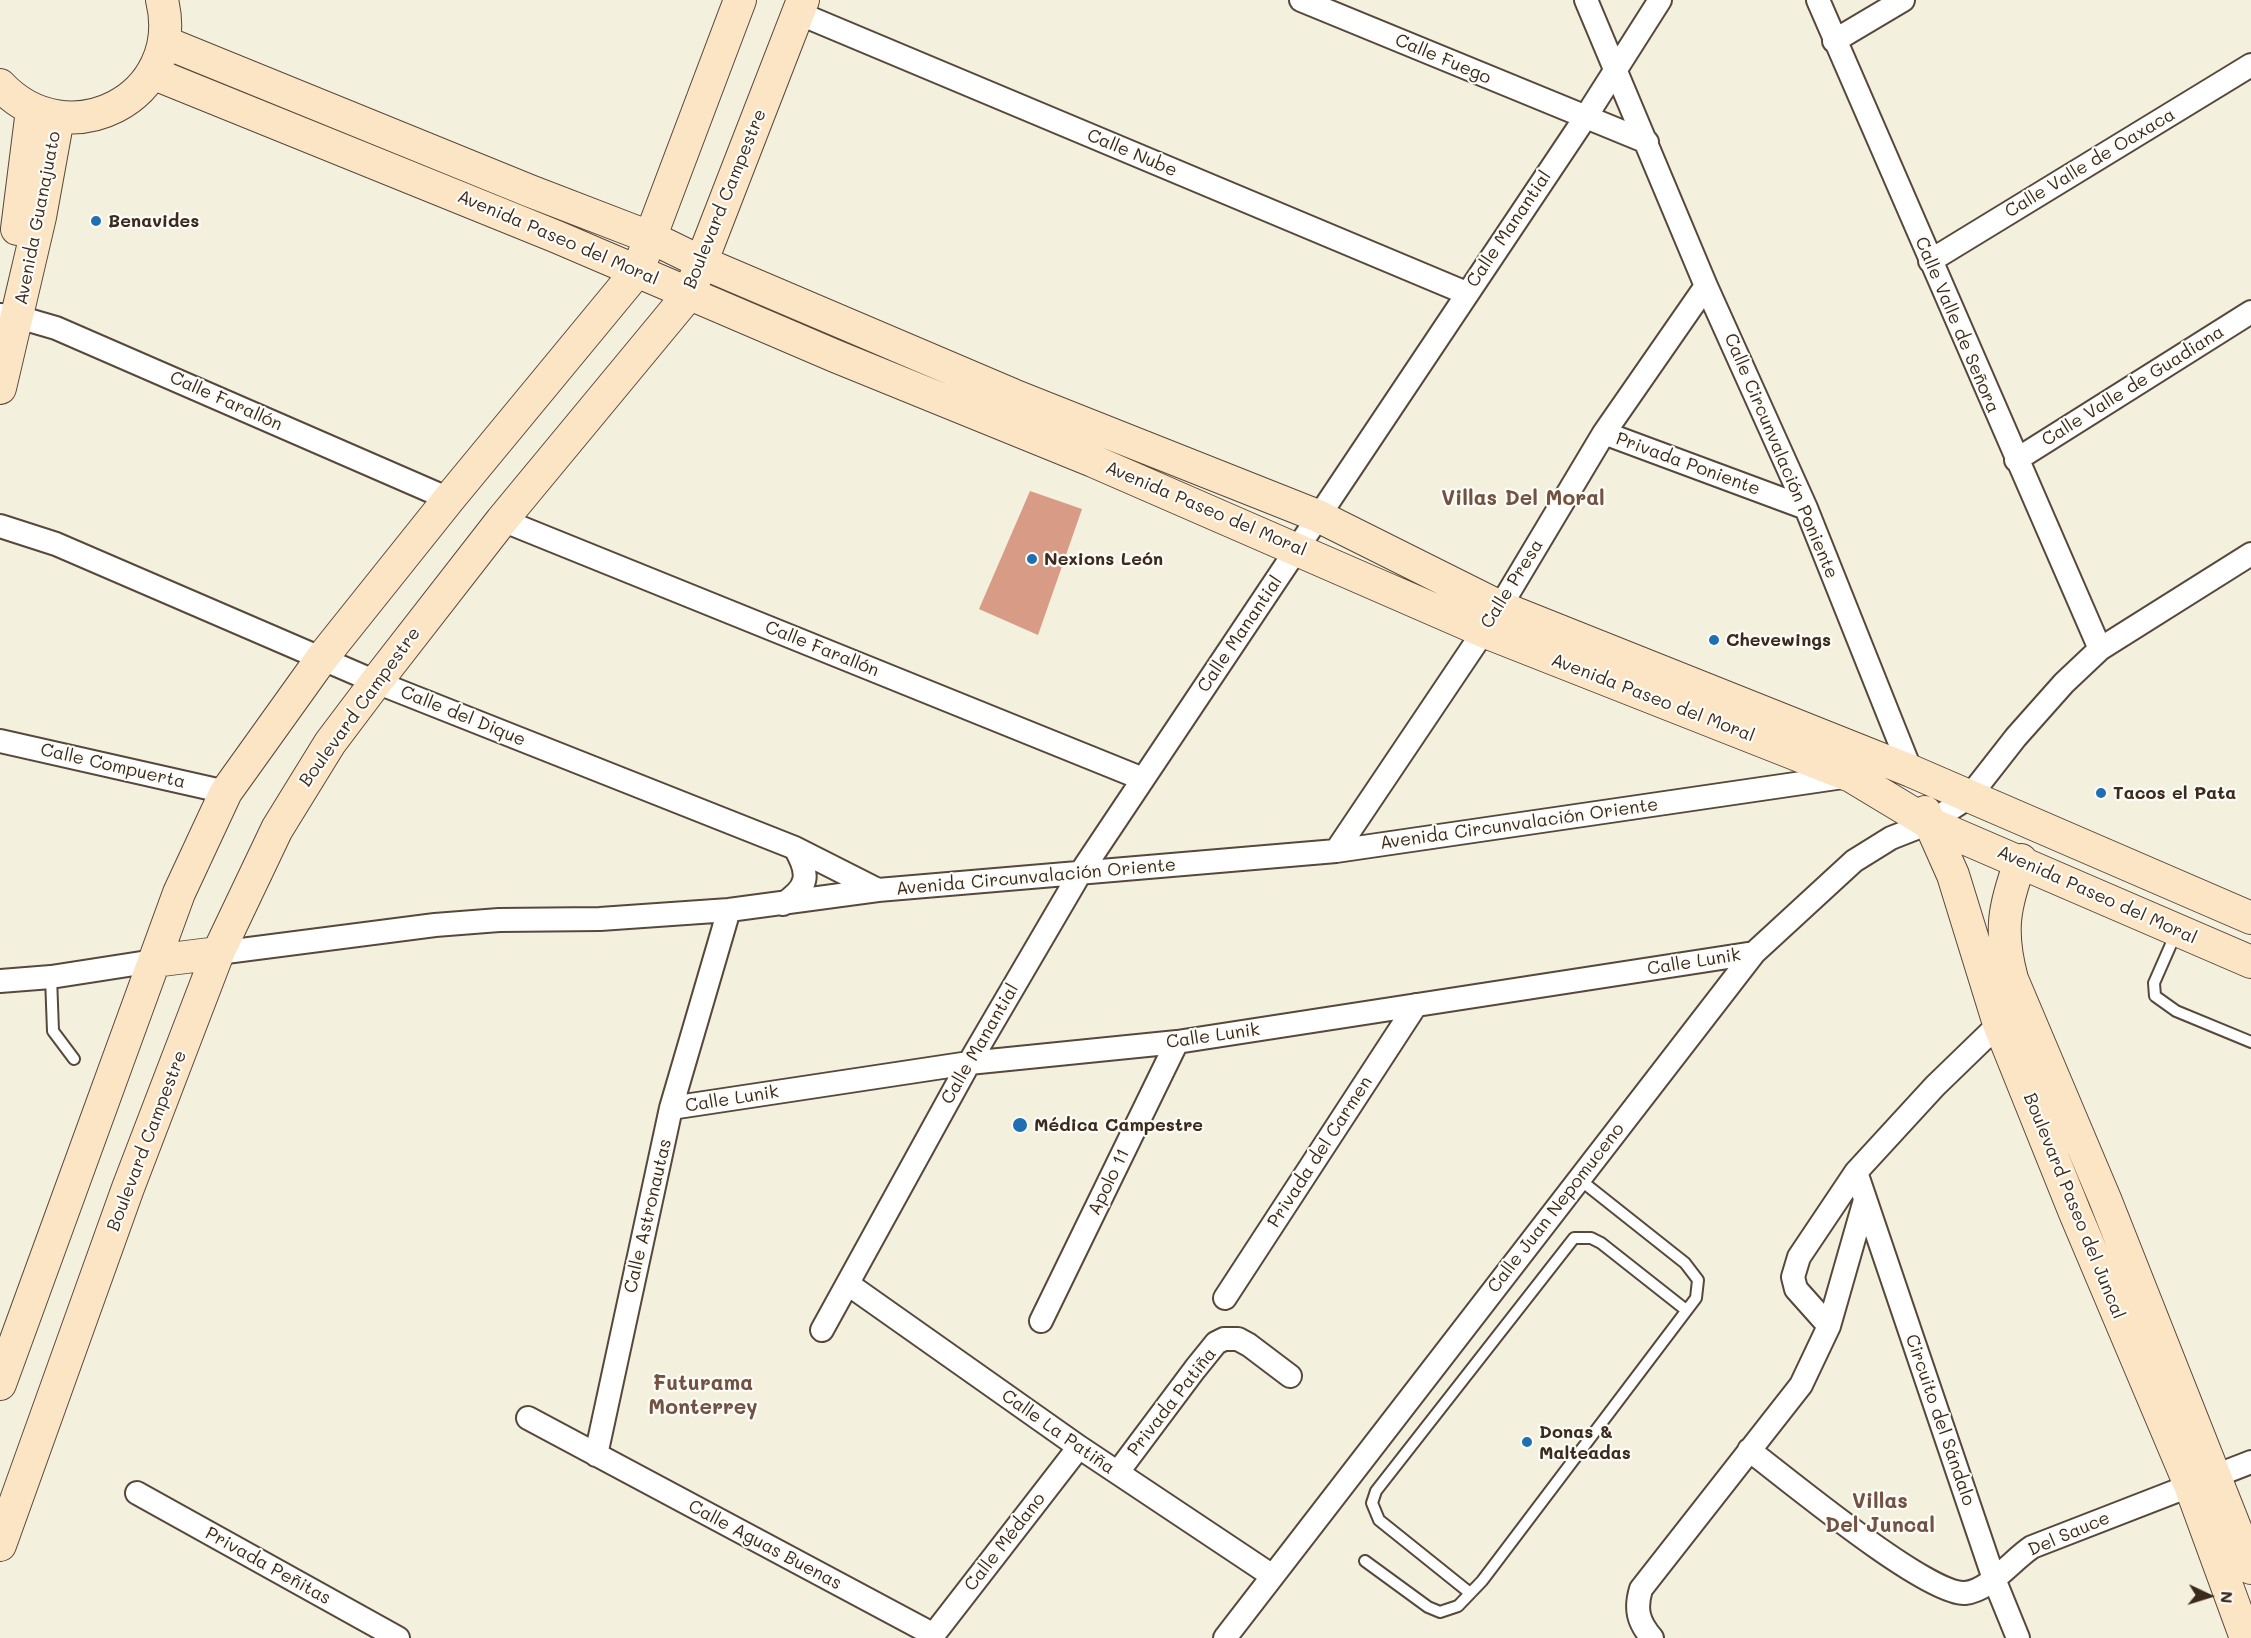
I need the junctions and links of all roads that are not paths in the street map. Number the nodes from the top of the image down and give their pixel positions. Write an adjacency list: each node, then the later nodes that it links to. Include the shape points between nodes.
1 (162, 0): 10 (street)
2 (740, 0): 18 (street)
3 (1301, 0): 16 (street, Calle Fuego)
4 (1586, 0): 12 (street, Calle Circunvalación Poniente)
5 (1660, 0): 12 (street, Calle Manantial)
6 (1818, 0): 9 (street, Calle Valle de Señora)
7 (1903, 0): 9 (street)
8 (800, 6): 20 (street, Boulevard Campestre); 23 (street, Calle Nube)
9 (1834, 41): 19 (street, Calle Valle de Señora)
10 (164, 42): 13 (street); 18 (street, Avenida Paseo del Moral)
11 (2251, 66): 19 (street, Calle Valle de Oaxaca)
12 (1616, 69): 16 (street, Calle Manantial); 17 (street, Calle Circunvalación Poniente)
13 (152, 73): 15 (street, via 134,95 110,110 83,118); 21 (street, Avenida Paseo del Moral)
14 (0, 85): 15 (street, via 10,96)
15 (45, 114): 26 (street, Avenida Guanajuato)
16 (1585, 118): 17 (street); 23 (street, Calle Manantial)
17 (1647, 142): 22 (street, Calle Circunvalación Poniente)
18 (652, 238): 20 (street, Avenida Paseo del Moral); 21 (street)
19 (1929, 261): 29 (street, Calle Valle de Señora)
20 (703, 263): 24 (street, Boulevard Campestre); 32 (street, Avenida Paseo del Moral, via 1013,395)
21 (638, 270): 24 (street, Avenida Paseo del Moral); 30 (street)
22 (1706, 286): 28 (street, Calle Presa); 31 (street, Calle Circunvalación Poniente)
23 (1466, 293): 32 (street, Calle Manantial)
24 (689, 294): 33 (street, Boulevard Campestre); 35 (street, Avenida Paseo del Moral)
25 (2251, 312): 29 (street, Calle Valle de Guadiana)
26 (6, 313): 27 (street, Avenida Guanajuato); 30 (street, Calle Farallón, via 94,343)
27 (0, 388)
28 (1604, 433): 31 (street, Privada Poniente); 37 (street, Calle Presa)
29 (2016, 460): 38 (street, Calle Valle de Señora)
30 (449, 499): 39 (street)
31 (1806, 508): 42 (street, Calle Circunvalación Poniente)
32 (1318, 516): 35 (street, Calle Manantial); 37 (street, Avenida Paseo del Moral)
33 (502, 520): 40 (street, Boulevard Campestre); 44 (street, Calle Farallón)
34 (0, 526): 39 (street, Calle del Dique, via 56,544)
35 (1299, 549): 37 (street, Avenida Paseo del Moral); 44 (street, Calle Manantial)
36 (2251, 554): 38 (street, Calle Juan Nepomuceno)
37 (1491, 619): 42 (street, Avenida Paseo del Moral); 43 (street, Avenida Paseo del Moral); 49 (street, Calle Presa)
38 (2100, 650): 46 (street, Calle Juan Nepomuceno, via 2043,706)
39 (322, 658): 40 (street, Calle del Dique); 45 (street)
40 (376, 682): 48 (street, Calle del Dique); 57 (street, Boulevard Campestre, via 303,783)
41 (0, 741): 45 (street, Calle Compuerta)
42 (1911, 771): 46 (street, Avenida Paseo del Moral); 47 (street, Boulevard Paseo del Juncal)
43 (1851, 776): 47 (street, Avenida Paseo del Moral); 49 (street, Avenida Circunvalación Oriente)
44 (1143, 779): 51 (street, Calle Manantial)
45 (226, 792): 60 (street, via 183,883)
46 (1969, 797): 47 (street, Calle Juan Nepomuceno); 55 (street, Avenida Paseo del Moral)
47 (1929, 823): 50 (street, Avenida Paseo del Moral); 58 (street, Calle Juan Nepomuceno, via 1891,838 1854,861); 64 (street, Boulevard Paseo del Juncal, via 1953,875)
48 (795, 848): 52 (street, Calle del Dique); 53 (street, via 805,876 798,894)
49 (1336, 851): 51 (street, Avenida Circunvalación Oriente)
50 (2020, 860): 56 (street, Avenida Paseo del Moral); 72 (street, Boulevard Paseo del Juncal, via 2005,909 2005,951 2012,979)
51 (1079, 874): 52 (street, Avenida Circunvalación Oriente); 68 (street, Calle Manantial)
52 (878, 890): 53 (street, Avenida Circunvalación Oriente)
53 (783, 904): 54 (street, Avenida Circunvalación Oriente)
54 (729, 910): 57 (street, Avenida Circunvalación Oriente, via 435,925); 69 (street, Calle Astronautas)
55 (2251, 918)
56 (2177, 930): 59 (street, Avenida Paseo del Moral); 66 (lane, via 2154,983 2155,996 2166,1006)
57 (218, 953): 60 (street); 91 (street, Boulevard Campestre, via 128,1188)
58 (1754, 953): 63 (street, Calle Lunik); 71 (street, Calle Juan Nepomuceno)
59 (2247, 958)
60 (154, 961): 61 (street); 82 (street)
61 (51, 977): 62 (street); 67 (lane, via 53,1031)
62 (0, 981)
63 (1416, 1005): 65 (street, Calle Lunik); 76 (street, Privada del Carmen)
64 (1999, 1024): 70 (street); 74 (street, Boulevard Paseo del Juncal)
65 (1177, 1042): 68 (street, Calle Lunik); 78 (street, Apolo 11)
66 (2251, 1042)
67 (74, 1059)
68 (969, 1063): 69 (street, Calle Lunik); 75 (street, Calle Manantial)
69 (671, 1108): 86 (street, Calle Astronautas)
70 (1856, 1172): 73 (street, Circuito del Sándalo); 79 (street, via 1794,1267 1796,1289)
71 (1579, 1179): 77 (lane, via 1694,1273 1699,1290); 94 (street, Calle Juan Nepomuceno)
72 (2105, 1199): 74 (street); 89 (street, Boulevard Paseo del Juncal)
73 (1865, 1200): 79 (street); 95 (street, Circuito del Sándalo)
74 (2075, 1213): 89 (street, Boulevard Paseo del Juncal)
75 (848, 1284): 80 (street, Calle Manantial); 84 (street, Calle La Patiña)
76 (1225, 1298)
77 (1686, 1310): 96 (lane); 96 (lane, via 1601,1243 1591,1238 1574,1238 1382,1483 1372,1503 1379,1520)
78 (1041, 1321)
79 (1829, 1326): 85 (street, via 1801,1384)
80 (822, 1330)
81 (1290, 1376): 88 (street, Privada Patiña, via 1249,1345 1224,1338 1195,1369)
82 (0, 1384)
83 (528, 1418): 86 (street, Calle Aguas Buenas)
84 (1078, 1447): 88 (street, Calle La Patiña); 97 (street, Calle Médano)
85 (1749, 1450): 95 (street, Del Sauce, via 1900,1564 1936,1585 1964,1593); 100 (street, via 1641,1589 1638,1617)
86 (596, 1455): 97 (street, Calle Aguas Buenas)
87 (2251, 1462): 89 (street, Del Sauce)
88 (1118, 1472): 94 (street, Calle La Patiña)
89 (2203, 1480): 93 (street, Boulevard Paseo del Juncal); 95 (street, Del Sauce, via 2032,1547); 102 (street, Boulevard Paseo del Juncal)
90 (137, 1494): 98 (street, Privada Peñitas)
91 (0, 1545)
92 (1365, 1561): 96 (lane, via 1440,1612 1458,1606)
93 (2251, 1568)
94 (1271, 1575): 99 (street, Calle Juan Nepomuceno)
95 (1995, 1579): 101 (street, Circuito del Sándalo)
96 (1470, 1593)
97 (932, 1636)
98 (398, 1638)
99 (1225, 1638)
100 (1652, 1638)
101 (2018, 1638)
102 (2246, 1638)

